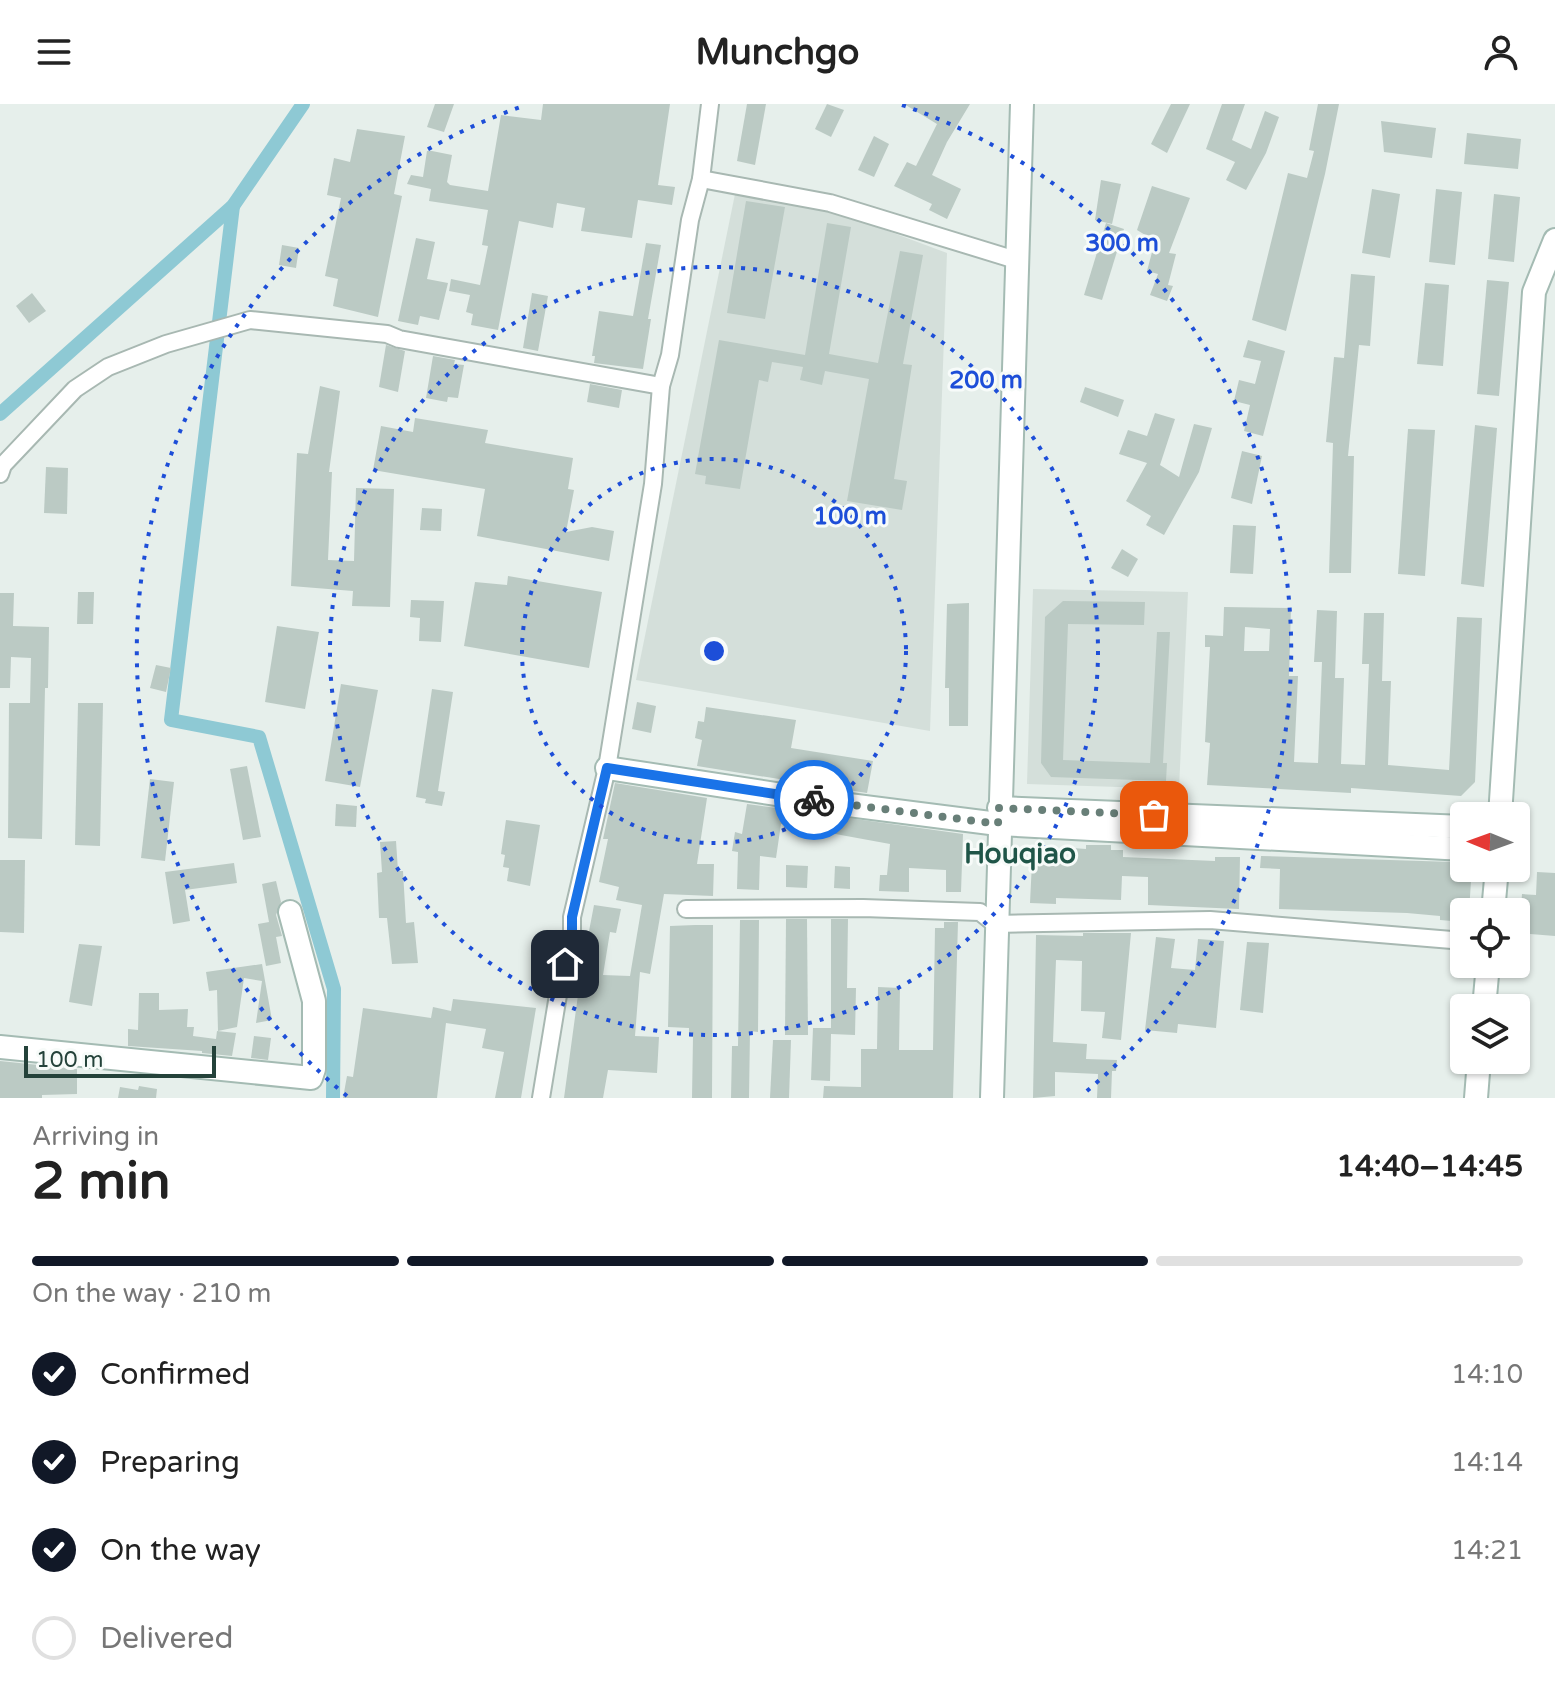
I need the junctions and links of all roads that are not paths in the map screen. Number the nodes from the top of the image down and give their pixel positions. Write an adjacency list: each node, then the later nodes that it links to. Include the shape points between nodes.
1 (710, 104): 3 (street)
2 (1022, 104): 5 (street)
3 (701, 179): 5 (street, via 830,203); 6 (street)
4 (1555, 240): 9 (street, via 1534,292)
5 (1016, 260): 10 (street)
6 (661, 386): 7 (street, via 387,334 250,320 108,367 75,389); 8 (street, via 653,484)
7 (0, 474)
8 (607, 768): 10 (street, via 841,804); 19 (street, via 572,917)
9 (1501, 802)
10 (999, 816): 11 (street); 12 (street); 15 (street)
11 (1450, 827)
12 (1450, 848)
13 (686, 909): 15 (street, via 980,912)
14 (290, 912): 17 (street, via 314,1001 311,1078)
15 (995, 924): 16 (street, via 1210,920); 20 (street)
16 (1450, 940)
17 (0, 1047)
18 (1478, 1074): 21 (street)
19 (541, 1098)
20 (992, 1098)
21 (1476, 1098)

